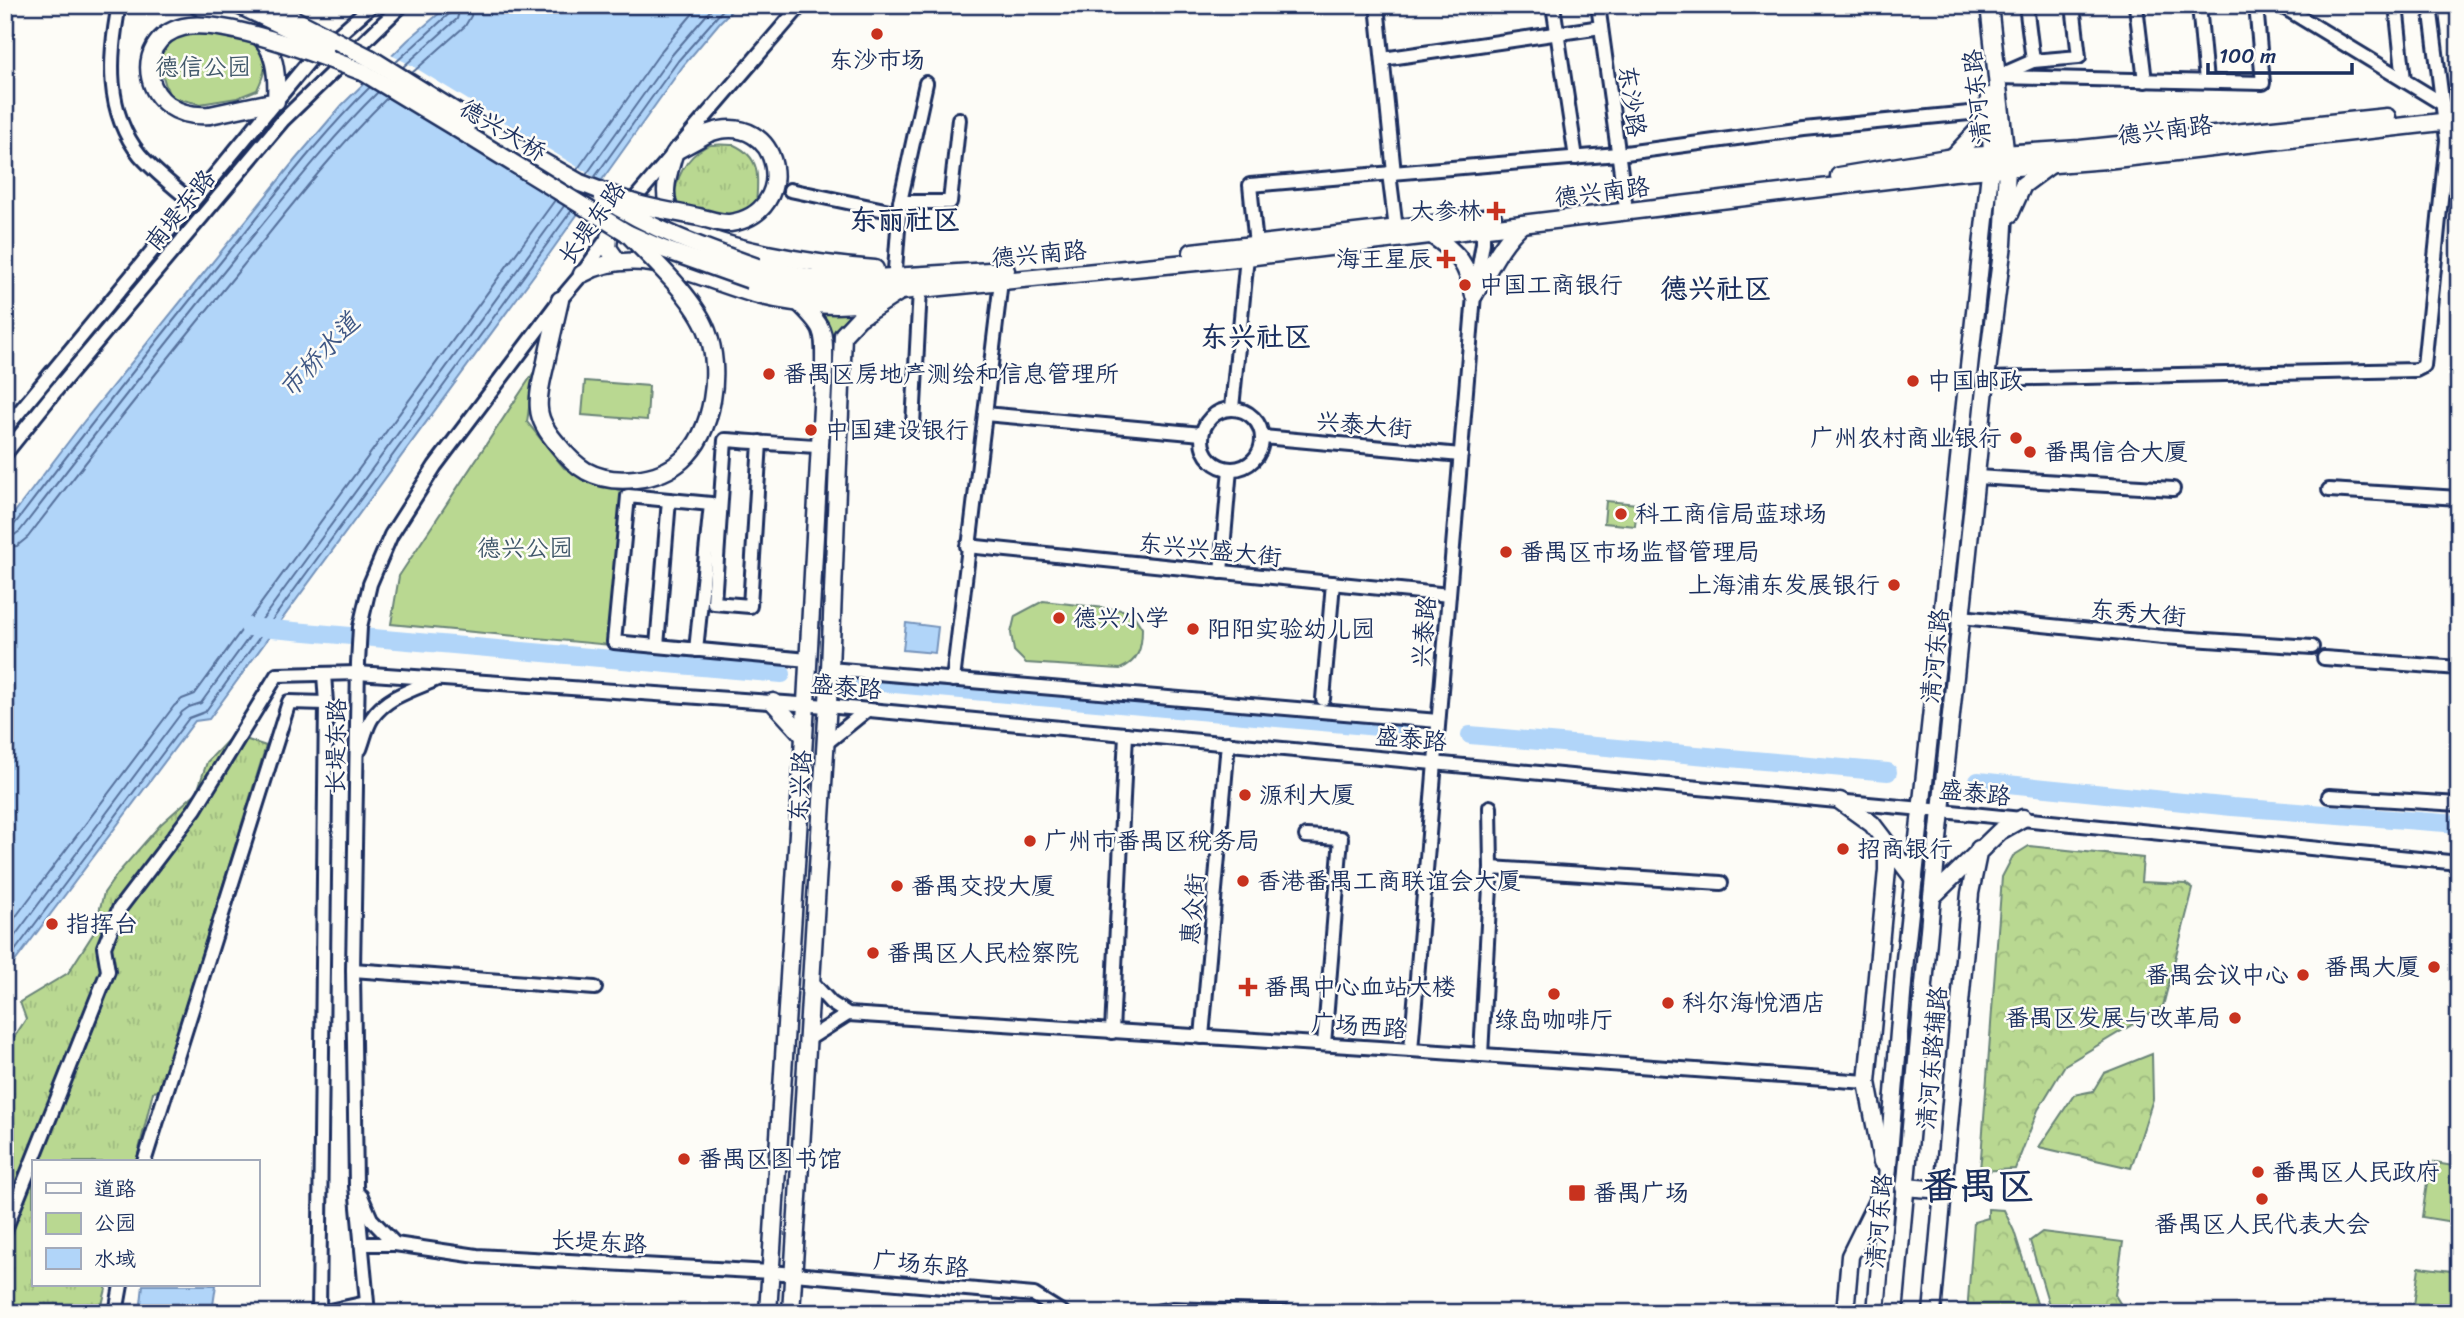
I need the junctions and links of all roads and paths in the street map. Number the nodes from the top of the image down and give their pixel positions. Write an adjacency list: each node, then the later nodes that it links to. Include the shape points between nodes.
1 (118, 5): 46 (street, via 111,71 119,115 139,153)
2 (196, 5): 32 (main road, via 251,27 265,41 276,72)
3 (238, 5): 26 (main road, 德兴大桥, bridge)
4 (266, 5): 26 (main road, 德兴大桥, bridge)
5 (291, 5): 26 (main road, bridge)
6 (372, 5): 32 (street, 南堤东路, via 310,60)
7 (402, 5): 82 (street, 南堤东路, via 283,120)
8 (801, 5): 36 (street, 长堤东路)
9 (1377, 5): 24 (street)
10 (1553, 5): 23 (street)
11 (1598, 5): 22 (street, 东沙路)
12 (1979, 5): 33 (main road, 清河东路)
13 (1989, 5): 27 (main road, 清河东路)
14 (2026, 5): 25 (street)
15 (2073, 5): 25 (street, via 2079,57)
16 (2199, 5): 30 (street)
17 (2256, 5): 30 (street, via 2263,83)
18 (2280, 5): 28 (street)
19 (2396, 5): 28 (street)
20 (2430, 5): 34 (street)
21 (2138, 6): 29 (street)
22 (1601, 27): 23 (street); 37 (street, 东沙路)
23 (1558, 33): 24 (street); 38 (street)
24 (1383, 59): 42 (street)
25 (2032, 61): 27 (street)
26 (367, 65): 32 (main road, bridge, via 192,25 170,32 150,60 152,85 163,103 189,115); 43 (main road, 德兴大桥); 53 (main road, 德兴大桥, bridge)
27 (1997, 77): 29 (street); 39 (main road, 清河东路)
28 (2404, 80): 34 (street)
29 (2145, 81): 30 (street)
30 (2206, 81)
31 (926, 83): 48 (street)
32 (276, 101): 46 (street, 南堤东路)
33 (1990, 111): 37 (street); 39 (main road, 清河东路); 40 (main road)
34 (2450, 114): 39 (main road, 德兴南路, via 2080,149); 41 (main road, 德兴南路); 72 (street); 73 (street, via 2424,366 2416,370)
35 (959, 119): 48 (street, via 950,202)
36 (675, 153): 43 (main road, bridge, via 709,133 734,129 763,141 775,164 766,204 753,216 727,223 640,205); 51 (main road, via 666,203); 55 (street, 长堤东路)
37 (1618, 154): 38 (street); 47 (street, 东沙路)
38 (1576, 158): 42 (street)
39 (1999, 161): 40 (main road, 德兴南路); 41 (main road, 德兴南路); 45 (main road, 清河东路); 57 (main road, 清河东路)
40 (1954, 164): 45 (main road); 47 (main road, 德兴南路); 50 (main road, 德兴南路)
41 (2052, 164): 57 (main road, via 2023,185)
42 (1392, 173): 52 (street); 58 (street, via 1250,185)
43 (580, 183): 63 (main road, 德兴大桥, bridge, via 638,221)
44 (790, 190): 48 (street)
45 (1987, 200): 56 (main road, 清河东路)
46 (192, 202): 77 (street, 南堤东路)
47 (1625, 202): 49 (main road, 德兴南路)
48 (899, 208): 61 (street)
49 (1483, 224): 50 (main road, 德兴南路); 52 (main road, 德兴南路); 54 (main road, 德兴南路); 68 (street, 兴泰路)
50 (1522, 224): 68 (main road, via 1499,250)
51 (686, 229): 60 (main road, via 665,235 664,253); 61 (main road, via 785,259)
52 (1396, 229): 58 (main road, 德兴南路)
53 (627, 233): 63 (main road, 德兴大桥, bridge, via 663,249); 70 (main road, bridge, via 687,299 708,331 715,386 706,421 683,460 640,478 611,478 585,470 553,439 538,411)
54 (1433, 236): 58 (main road, 德兴南路); 68 (main road, via 1448,246 1469,272)
55 (609, 237): 59 (main road, via 608,248); 62 (street, 长堤东路)
56 (1982, 242): 57 (main road); 117 (main road, 清河东路)
57 (2003, 244): 73 (main road, 清河东路)
58 (1252, 251): 64 (main road, 德兴南路); 65 (main road, 德兴南路); 74 (street)
59 (618, 262): 60 (main road); 62 (main road)
60 (674, 267): 71 (main road, via 763,296)
61 (895, 270): 64 (main road)
62 (582, 274): 70 (street, 长堤东路)
63 (753, 274): 64 (main road, 德兴南路, via 876,278); 67 (main road, 德兴南路, via 814,291)
64 (944, 274)
65 (1001, 281): 66 (main road, 德兴南路); 75 (street)
66 (920, 289): 67 (main road, 德兴南路); 76 (street)
67 (901, 291): 69 (main road, 东兴路)
68 (1474, 295): 83 (street, 兴泰路)
69 (887, 299): 71 (main road, via 863,304); 96 (main road, 东兴路, via 843,335)
70 (560, 300): 102 (street, 长堤东路, via 435,466 391,535 370,584 360,628)
71 (798, 302): 81 (main road, 东兴路, via 824,333)
72 (2431, 348)
73 (1986, 379): 85 (main road, 清河东路)
74 (1232, 408): 78 (street, via 1215,413); 79 (street, via 1256,420)
75 (985, 414): 78 (street); 90 (street)
76 (913, 425)
77 (5, 429)
78 (1202, 434): 84 (street, via 1212,461)
79 (1263, 437): 83 (street, 兴泰大街); 84 (street, via 1254,460)
80 (760, 442): 80 (street, via 750,606 714,603 724,440); 81 (street)
81 (820, 446): 95 (main road, 东兴路)
82 (5, 454)
83 (1461, 455): 93 (street, 兴泰路)
84 (1230, 469): 91 (street)
85 (1977, 477): 86 (street); 94 (main road, 清河东路)
86 (2173, 489)
87 (2329, 491): 88 (street)
88 (2459, 498)
89 (669, 500): 97 (street); 97 (street, via 628,496 614,642); 99 (street, via 711,504)
90 (967, 546): 91 (street, 东兴兴盛大街); 107 (street)
91 (1222, 572): 92 (street, 东兴兴盛大街)
92 (1333, 583): 93 (street, 东兴兴盛大街); 108 (street)
93 (1448, 595): 114 (street, 兴泰路)
94 (1961, 617): 98 (street, 东秀大街); 118 (main road, 清河东路)
95 (811, 621): 96 (main road); 101 (main road, 东兴路)
96 (832, 623): 104 (main road, 东兴路)
97 (657, 646): 99 (street)
98 (2312, 647)
99 (696, 650): 101 (street)
100 (2324, 658): 103 (street)
101 (808, 660): 111 (main road, 东兴路)
102 (358, 668): 105 (street, 盛泰路); 106 (street, 盛泰路); 121 (street, 长堤东路)
103 (2459, 668)
104 (830, 669): 107 (street); 112 (main road, 东兴路)
105 (324, 674): 110 (street); 153 (street, 盛泰路, via 277,675 195,809 118,909 104,947 108,971)
106 (438, 679): 109 (street, 盛泰路); 121 (street, via 382,707 372,718)
107 (953, 680): 114 (street)
108 (1323, 699)
109 (773, 702): 111 (street, 盛泰路); 116 (main road)
110 (326, 703): 154 (street, via 289,702); 168 (street)
111 (806, 705): 112 (street, 盛泰路); 116 (main road, 东兴路)
112 (827, 706): 113 (street, 盛泰路); 120 (main road, 东兴路)
113 (867, 710): 115 (street, 盛泰路); 120 (street)
114 (1438, 721): 122 (street, 兴泰路)
115 (1126, 734): 119 (street, 盛泰路); 146 (street)
116 (804, 736): 123 (main road, 东兴路)
117 (1928, 737): 118 (main road); 129 (main road, 清河东路)
118 (1949, 739): 130 (main road, 清河东路)
119 (1228, 743): 122 (street, 盛泰路); 147 (street, 惠众街)
120 (825, 744): 124 (main road, 东兴路)
121 (358, 756): 142 (street, 长堤东路)
122 (1434, 762): 126 (street, 盛泰路); 150 (street, 兴泰路)
123 (801, 788): 124 (main road); 163 (main road, 东兴路)
124 (822, 789): 143 (main road, 东兴路)
125 (2329, 796): 127 (street)
126 (1840, 801): 129 (street, 盛泰路); 133 (main road, via 1872,824)
127 (2459, 804)
128 (1490, 807): 136 (street)
129 (1922, 808): 130 (street, 盛泰路); 137 (main road, 清河东路)
130 (1942, 811): 131 (street, 盛泰路); 139 (main road, 清河东路)
131 (2023, 818): 134 (main road); 135 (street, 盛泰路)
132 (1306, 836): 149 (street, via 1341,838)
133 (1882, 838): 137 (main road); 140 (main road, 清河东路辅路, via 1887,870)
134 (1979, 849): 139 (main road); 159 (main road, 清河东路辅路, via 1970,893)
135 (2459, 863)
136 (1491, 868): 138 (street); 151 (street)
137 (1914, 879): 141 (main road, 清河东路)
138 (1721, 883)
139 (1932, 897): 158 (main road, 清河东路)
140 (1879, 957): 141 (main road); 152 (main road, 清河东路辅路)
141 (1905, 958): 156 (main road, 清河东路)
142 (353, 970): 144 (street); 157 (street, 长堤东路)
143 (810, 980): 145 (street); 148 (main road, 东兴路)
144 (595, 988)
145 (848, 1014): 146 (street, 广场西路); 148 (street)
146 (1112, 1032): 147 (street, 广场西路)
147 (1202, 1037): 149 (street, 广场西路)
148 (807, 1040): 164 (main road, 东兴路)
149 (1324, 1044): 150 (street, 广场西路)
150 (1411, 1050): 151 (street, 广场西路)
151 (1481, 1055): 152 (street, 广场西路)
152 (1867, 1082): 156 (main road, 清河东路辅路)
153 (33, 1160)
154 (145, 1160)
155 (32, 1162): 160 (street, 盛泰路)
156 (1886, 1183): 174 (main road, via 1850,1256); 175 (main road, 清河东路)
157 (356, 1186): 161 (street); 162 (street, 长堤东路, via 371,1219)
158 (1904, 1187): 159 (main road); 176 (main road, 清河东路)
159 (1943, 1190): 177 (main road, 清河东路辅路)
160 (5, 1230)
161 (361, 1244): 162 (street); 166 (street)
162 (395, 1244): 163 (street, 长堤东路, via 477,1256)
163 (771, 1272): 164 (street, 广场东路); 169 (main road, 东兴路)
164 (793, 1275): 170 (main road, 东兴路); 171 (street, 广场东路, via 1033,1294)
165 (121, 1286): 167 (street)
166 (367, 1308): 168 (street)
167 (116, 1313)
168 (320, 1313)
169 (768, 1313)
170 (791, 1313)
171 (1063, 1313)
172 (1150, 1313): 173 (street, via 1172,1309)
173 (1288, 1313)
174 (1845, 1313)
175 (1876, 1313)
176 (1894, 1313)
177 (1932, 1313)

